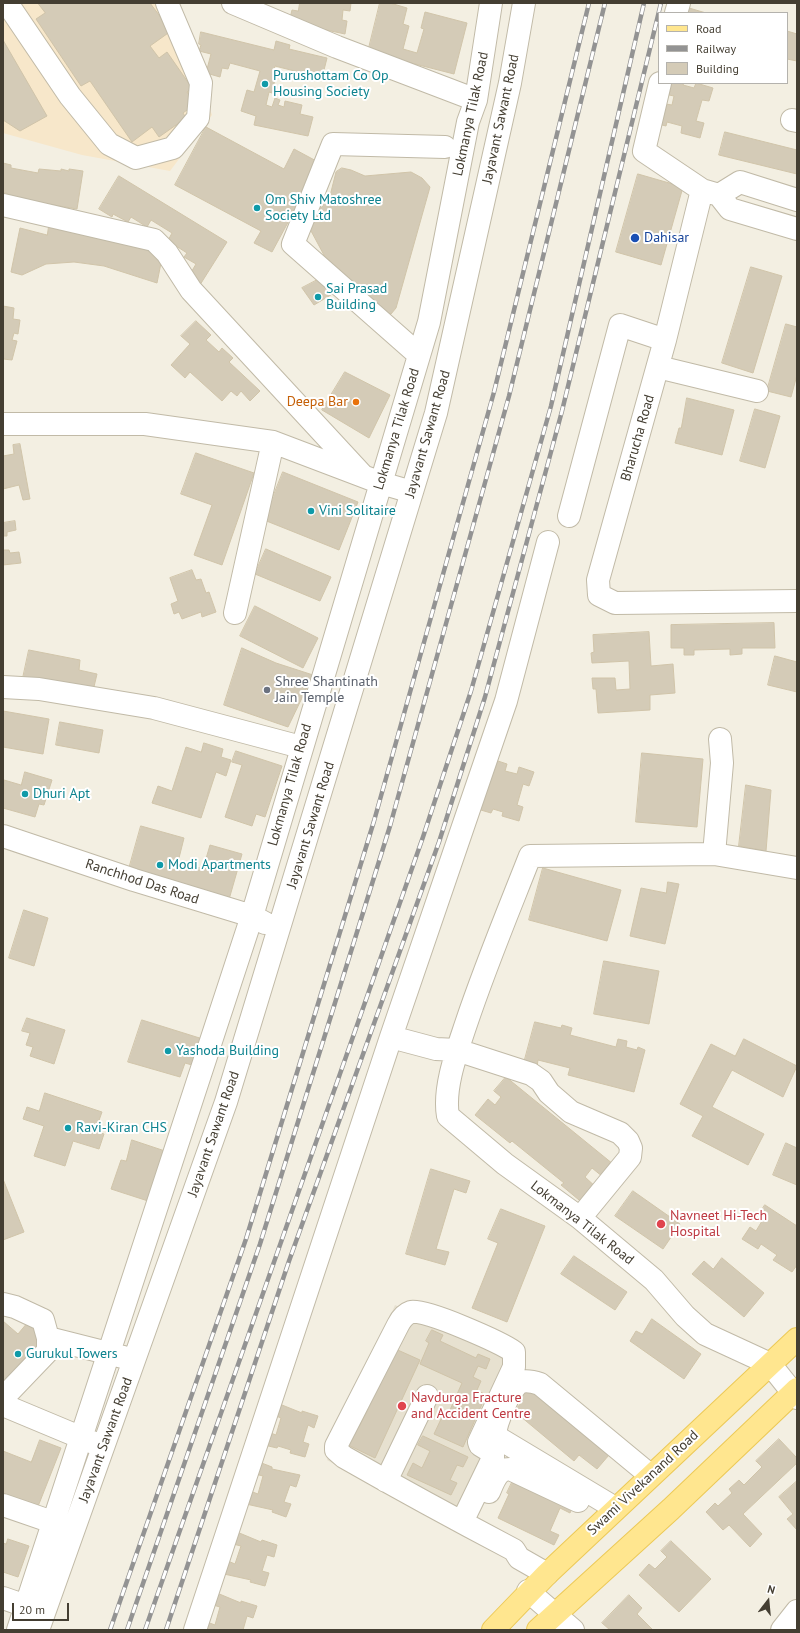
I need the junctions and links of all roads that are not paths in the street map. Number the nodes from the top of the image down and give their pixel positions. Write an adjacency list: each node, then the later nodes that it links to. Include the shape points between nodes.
1 (7, 3): 2 (street, via 70,96 109,144 136,158 173,148 198,118 201,83)
2 (168, 3)
3 (233, 3): 7 (street, via 337,48)
4 (491, 3): 7 (street, Lokmanya Tilak Road)
5 (524, 3): 20 (street, Jayavant Sawant Road, via 510,83 436,413)
6 (660, 84): 9 (street, via 644,151)
7 (476, 100): 14 (street, Lokmanya Tilak Road, via 468,122 429,322)
8 (445, 147): 14 (street, via 333,144 293,244)
9 (710, 193): 10 (street, via 740,182); 12 (street, via 730,209); 13 (street, Bharucha Road)
10 (797, 200)
11 (3, 205): 19 (street, via 154,240 167,253 191,290)
12 (797, 229)
13 (665, 340): 15 (street, Bharucha Road); 21 (street, via 620,325)
14 (419, 355): 19 (street, Lokmanya Tilak Road)
15 (658, 367): 16 (street); 23 (street, Bharucha Road, via 598,580 599,595 615,603)
16 (756, 391)
17 (3, 424): 18 (street, via 145,424)
18 (273, 442): 19 (street); 24 (street)
19 (372, 480): 20 (street); 27 (street, Lokmanya Tilak Road)
20 (412, 492): 32 (street, Jayavant Sawant Road)
21 (570, 516)
22 (548, 542): 33 (street, via 506,701)
23 (797, 601)
24 (235, 613)
25 (3, 687): 27 (street, via 38,689 154,708)
26 (720, 739): 29 (street, via 722,763)
27 (302, 747): 31 (street, Lokmanya Tilak Road)
28 (3, 836): 31 (street, Ranchhod Das Road)
29 (714, 854): 30 (street); 34 (street, Lokmanya Tilak Road, via 530,856 478,988)
30 (797, 868)
31 (252, 916): 32 (street, Ranchhod Das Road, via 263,920); 39 (street, Jayavant Sawant Road)
32 (277, 934): 40 (street, Jayavant Sawant Road, via 226,1102)
33 (391, 1036): 34 (street, via 436,1049); 63 (street)
34 (457, 1050): 35 (street, Lokmanya Tilak Road, via 446,1106 448,1116 505,1164); 35 (street, via 531,1074 571,1112 620,1132 628,1141 631,1148 630,1157)
35 (580, 1218): 41 (street, Lokmanya Tilak Road, via 654,1280 685,1316 705,1334)
36 (3, 1304): 37 (street, via 43,1320)
37 (48, 1338): 39 (street); 44 (street, via 48,1351)
38 (797, 1339): 41 (main road, Swami Vivekanand Road)
39 (109, 1353): 40 (street); 46 (street, Jayavant Sawant Road)
40 (134, 1360): 47 (street, Jayavant Sawant Road)
41 (770, 1364): 42 (street); 48 (main road, Swami Vivekanand Road)
42 (796, 1394): 60 (main road)
43 (427, 1396): 49 (street)
44 (3, 1398)
45 (3, 1405): 46 (street)
46 (81, 1439): 47 (street); 52 (street, Jayavant Sawant Road)
47 (103, 1447): 54 (street, Jayavant Sawant Road)
48 (650, 1475): 51 (main road, Swami Vivekanand Road); 51 (street, via 540,1384 531,1381 521,1382 513,1387 495,1427 495,1436)
49 (386, 1480): 53 (street); 53 (street, via 339,1454 336,1446 403,1317 411,1312 424,1313 510,1349 514,1352 514,1367 479,1442 494,1455)
50 (3, 1505): 52 (street)
51 (612, 1512): 53 (street, via 510,1469 504,1469 498,1473); 55 (main road, Swami Vivekanand Road)
52 (53, 1523): 54 (street); 58 (street, Jayavant Sawant Road)
53 (467, 1525): 55 (street, via 514,1550 519,1558)
54 (74, 1528): 62 (street, Jayavant Sawant Road)
55 (551, 1569): 56 (main road, Swami Vivekanand Road)
56 (528, 1591): 60 (street); 64 (main road, Swami Vivekanand Road)
57 (3, 1598): 58 (street)
58 (26, 1606): 61 (street, Jayavant Sawant Road)
59 (797, 1610): 67 (street)
60 (555, 1615): 65 (main road); 66 (street)
61 (18, 1630)
62 (38, 1630)
63 (195, 1630)
64 (493, 1630)
65 (538, 1630)
66 (573, 1630)
67 (782, 1630)

